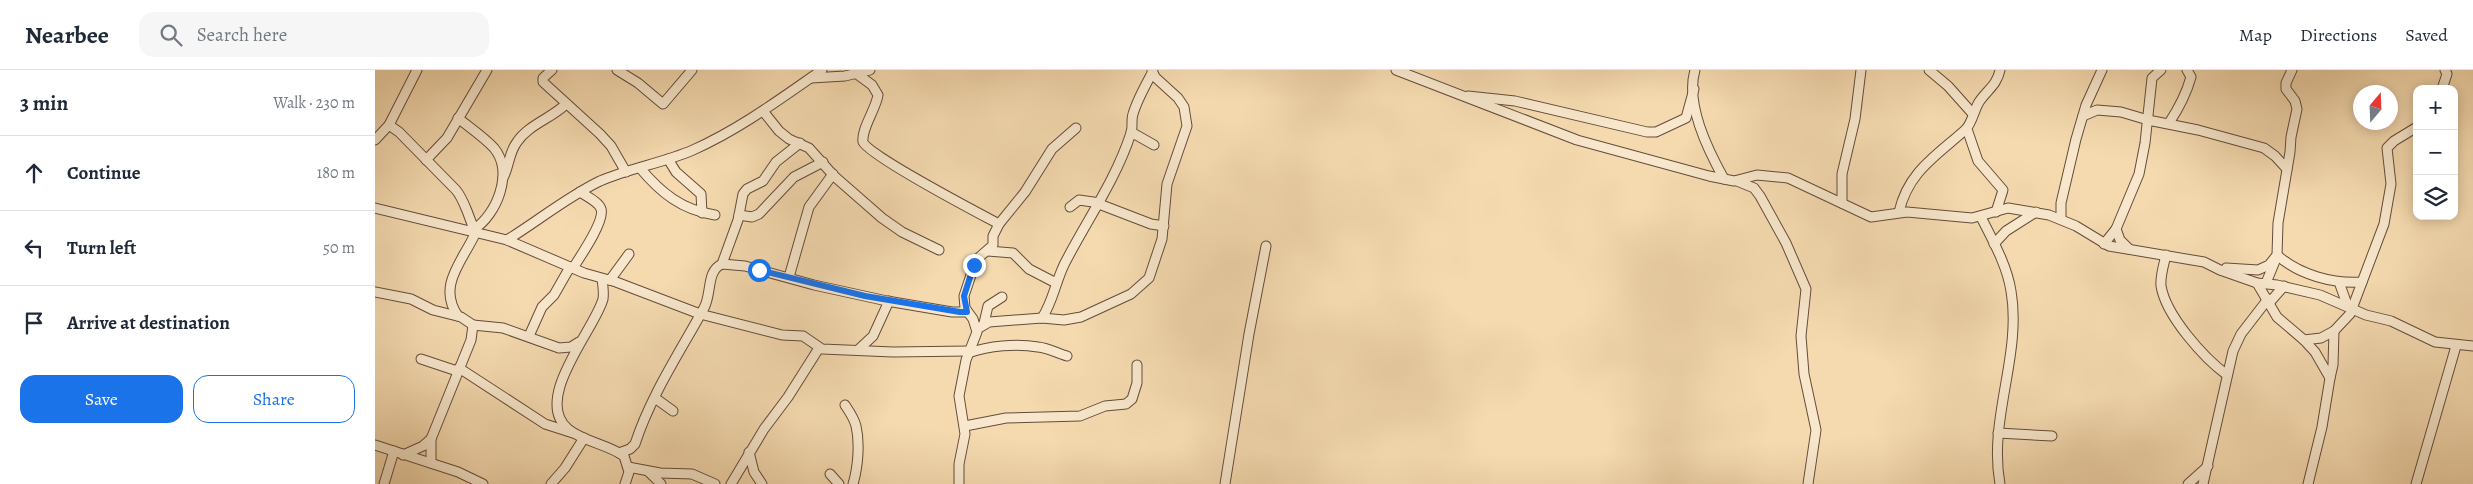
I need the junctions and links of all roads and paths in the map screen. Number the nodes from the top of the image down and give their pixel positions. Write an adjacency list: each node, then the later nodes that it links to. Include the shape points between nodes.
1 (417, 70): 31 (street)
2 (487, 70): 28 (street)
3 (552, 70): 24 (street, via 543,82)
4 (617, 70): 5 (street, via 639,83 663,104)
5 (692, 70)
6 (822, 70): 20 (street)
7 (870, 70): 19 (street)
8 (1396, 70): 23 (street)
9 (1695, 70): 22 (street)
10 (1861, 70): 51 (street, via 1855,118 1842,174)
11 (1929, 70): 26 (street)
12 (2000, 70): 26 (street, via 1995,85)
13 (2102, 70): 27 (street)
14 (2161, 70): 29 (street, via 2153,78)
15 (2292, 70): 43 (street, via 2286,88 2297,110)
16 (2445, 70): 21 (street)
17 (2189, 71): 30 (street, via 2191,78 2183,102)
18 (1152, 72): 35 (street, via 1140,92); 65 (street, via 1179,98 1187,126 1167,184)
19 (857, 74): 20 (street); 64 (street, via 872,85 878,95 864,133 865,147 886,162)
20 (810, 78): 25 (street)
21 (2443, 85)
22 (1694, 89): 23 (street, via 1686,118 1656,132 1515,101); 47 (street, via 1699,130)
23 (1458, 95): 47 (street, via 1577,140)
24 (566, 104): 44 (street, via 611,146); 46 (street, via 517,141)
25 (763, 111): 37 (street, via 783,135); 39 (street, via 693,150)
26 (1973, 114): 33 (street)
27 (2083, 116): 29 (street, via 2097,110 2121,112); 52 (street)
28 (458, 118): 40 (street, via 443,143); 46 (street, via 493,147)
29 (2148, 120): 30 (street); 66 (street, via 2139,174)
30 (2169, 123): 43 (street, via 2264,148)
31 (389, 125): 36 (street); 40 (street)
32 (1076, 128): 64 (street, via 1052,150 1025,192)
33 (1967, 129): 55 (street, via 1912,180 1904,192); 56 (street, via 1978,161 2003,190)
34 (2413, 129): 84 (street, via 2387,148 2391,195 2384,224)
35 (1131, 132): 38 (street); 50 (street)
36 (375, 139)
37 (800, 143): 41 (street); 60 (street, via 776,162 763,181 745,191)
38 (1154, 145)
39 (668, 159): 42 (street); 58 (street, via 676,172 701,194)
40 (426, 160): 67 (street, via 461,196)
41 (823, 162): 45 (street); 60 (street, via 794,177 759,214 752,217)
42 (640, 168): 44 (street); 58 (street, via 674,201)
43 (2287, 169): 77 (street)
44 (626, 172): 49 (street, via 601,180)
45 (833, 174): 72 (street, via 882,218); 81 (street, via 809,207)
46 (503, 178): 67 (street, via 492,210)
47 (1724, 179): 48 (street)
48 (1737, 181): 51 (street, via 1757,175 1780,177 1797,181); 150 (street, via 1754,188 1760,196 1806,289 1801,336 1804,374 1816,430)
49 (580, 192): 68 (street); 80 (street, via 599,205 601,216 597,228)
50 (1099, 203): 53 (street, via 1079,200); 65 (street); 85 (street, via 1074,243)
51 (1842, 203): 55 (street, via 1871,217)
52 (2061, 203): 61 (street); 63 (street)
53 (1070, 207)
54 (375, 208): 67 (street)
55 (1899, 212): 62 (street)
56 (1996, 212): 57 (street, via 2012,208); 62 (street)
57 (2036, 212): 61 (street); 69 (street, via 2006,231)
58 (702, 213): 59 (street)
59 (715, 215)
60 (739, 215): 78 (street)
61 (2049, 215): 63 (street)
62 (1981, 216): 69 (street)
63 (2061, 219): 70 (street)
64 (999, 224): 74 (street)
65 (1164, 226): 98 (street, via 1152,271 1146,283 1136,291 1081,317 1064,320)
66 (2116, 229): 70 (street); 73 (street)
67 (474, 232): 68 (street); 97 (street, via 449,290 449,302)
68 (507, 240): 80 (street)
69 (1994, 244): 123 (street, via 2011,289 2013,311)
70 (2104, 244): 73 (street)
71 (1265, 246): 149 (street)
72 (939, 250)
73 (2129, 250): 76 (street)
74 (988, 251): 85 (street, via 1013,253 1029,268); 94 (street, via 976,260 967,285 964,299)
75 (629, 254): 82 (street)
76 (2166, 255): 79 (street); 117 (street, via 2161,285 2169,306 2205,358)
77 (2276, 258): 79 (street, via 2258,270); 83 (street); 87 (street)
78 (722, 264): 81 (street); 95 (street, via 713,270 708,299)
79 (2211, 265): 86 (street)
80 (571, 267): 82 (street); 103 (street, via 554,295 542,307)
81 (789, 277): 91 (street)
82 (606, 280): 95 (street); 105 (street, via 602,301)
83 (2339, 282): 84 (street); 93 (street)
84 (2362, 282): 93 (street)
85 (1056, 283): 98 (street)
86 (2257, 283): 87 (street); 92 (street)
87 (2267, 284): 88 (street)
88 (2284, 286): 92 (street); 93 (street, via 2320,295)
89 (375, 292): 97 (street, via 404,297 433,310)
90 (1002, 297): 101 (street, via 988,306)
91 (889, 301): 94 (street); 110 (street, via 873,336)
92 (2269, 301): 104 (street, via 2277,317); 117 (street, via 2236,342)
93 (2350, 308): 96 (street); 99 (street)
94 (967, 312): 101 (street)
95 (700, 314): 109 (street, via 782,335 803,336); 119 (street)
96 (2366, 315): 99 (street); 106 (street)
97 (458, 316): 100 (street)
98 (1043, 318): 101 (street)
99 (2346, 319): 102 (street)
100 (473, 324): 103 (street); 116 (street, via 471,340)
101 (981, 326): 111 (street)
102 (2334, 331): 104 (street, via 2321,338); 118 (street)
103 (529, 336): 105 (street, via 562,349)
104 (2304, 340): 118 (street)
105 (579, 342): 124 (street, via 558,398 561,420)
106 (2443, 344): 107 (street); 114 (street)
107 (2457, 346): 108 (street); 114 (street)
108 (2473, 346)
109 (819, 348): 110 (street); 129 (street)
110 (858, 350): 111 (street)
111 (969, 352): 112 (street, via 1018,346 1040,347); 122 (street, via 959,396)
112 (1067, 356)
113 (421, 358): 116 (street)
114 (2450, 361): 155 (street)
115 (1137, 365): 122 (street, via 1137,383 1132,399 1126,404 1105,406 1080,416 1006,418)
116 (458, 370): 124 (street, via 545,424); 126 (street)
117 (2227, 375): 133 (street)
118 (2330, 378): 154 (street, via 2322,427)
119 (655, 398): 121 (street); 130 (street, via 635,444)
120 (845, 404): 147 (street, via 857,436)
121 (673, 411)
122 (965, 426): 148 (street)
123 (1999, 433): 125 (street); 151 (street)
124 (580, 436): 130 (street); 140 (street, via 565,468)
125 (2052, 436)
126 (431, 439): 131 (street); 132 (street)
127 (375, 445): 128 (street)
128 (394, 451): 131 (street); 138 (street)
129 (749, 452): 144 (street); 145 (street, via 754,472)
130 (619, 453): 134 (street, via 624,456)
131 (403, 455): 132 (street)
132 (431, 463): 137 (street)
133 (2208, 466): 152 (street); 153 (street)
134 (628, 467): 135 (street); 141 (street)
135 (649, 472): 142 (street); 143 (street, via 692,474)
136 (830, 474): 146 (street)
137 (471, 482): 139 (street)
138 (384, 484)
139 (483, 484)
140 (551, 484)
141 (625, 484)
142 (661, 484)
143 (715, 484)
144 (731, 484)
145 (762, 484)
146 (839, 484)
147 (853, 484)
148 (959, 484)
149 (1225, 484)
150 (1808, 484)
151 (2001, 484)
152 (2188, 484)
153 (2203, 484)
154 (2307, 484)
155 (2416, 484)

